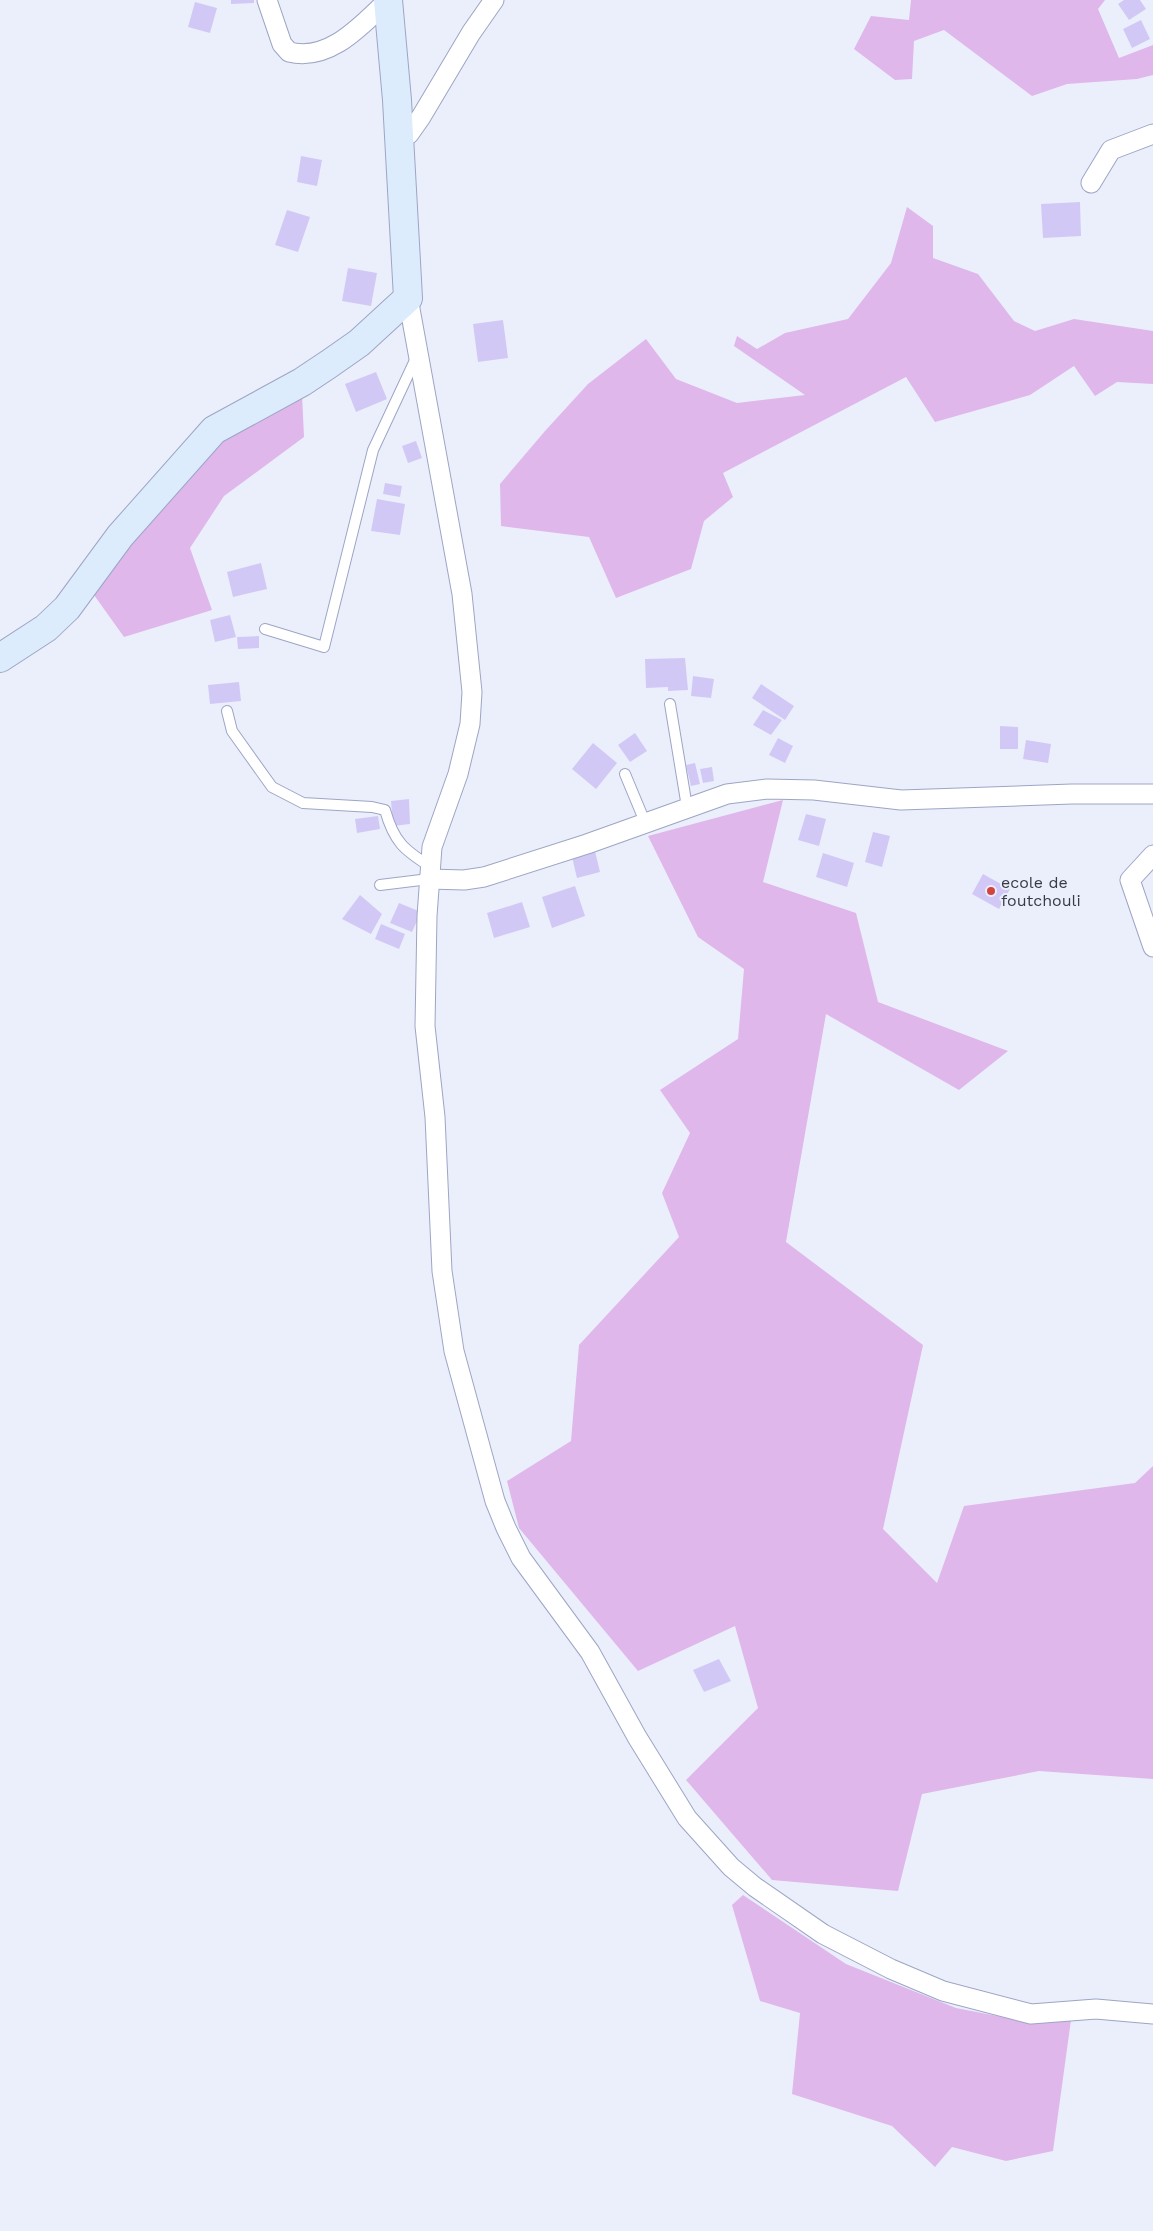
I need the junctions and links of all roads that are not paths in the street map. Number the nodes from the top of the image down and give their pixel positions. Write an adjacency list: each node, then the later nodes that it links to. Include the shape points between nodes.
1 (267, 0): 2 (street, via 282,44 289,52 300,55 315,54 335,46)
2 (388, 0): 5 (street)
3 (494, 0): 5 (street, via 421,117 409,134)
4 (1153, 134): 6 (street, via 1111,150)
5 (399, 139): 7 (street)
6 (1091, 183)
7 (408, 298): 8 (street); 10 (street, via 359,343 330,364 214,430 120,536 67,608 46,628)
8 (419, 352): 9 (lane, via 373,450 324,647); 18 (street, via 462,594 472,692 470,724 460,766 437,832)
9 (265, 629)
10 (0, 658)
11 (670, 704): 15 (lane)
12 (227, 711): 18 (lane, via 232,731 272,787 303,803 386,810 391,830)
13 (625, 774): 16 (lane)
14 (1153, 794): 15 (street, via 901,800 774,788 727,794)
15 (687, 807): 16 (street)
16 (645, 822): 18 (street, via 484,877 464,880)
17 (1153, 855): 20 (street, via 1130,880)
18 (430, 873): 19 (lane); 21 (street, via 425,1026 435,1117 442,1271 454,1351 490,1484 521,1558 590,1652 687,1818 749,1882 823,1934 884,1966 943,1991 1031,2014 1096,2009)
19 (380, 885)
20 (1153, 946)
21 (1153, 2014)

